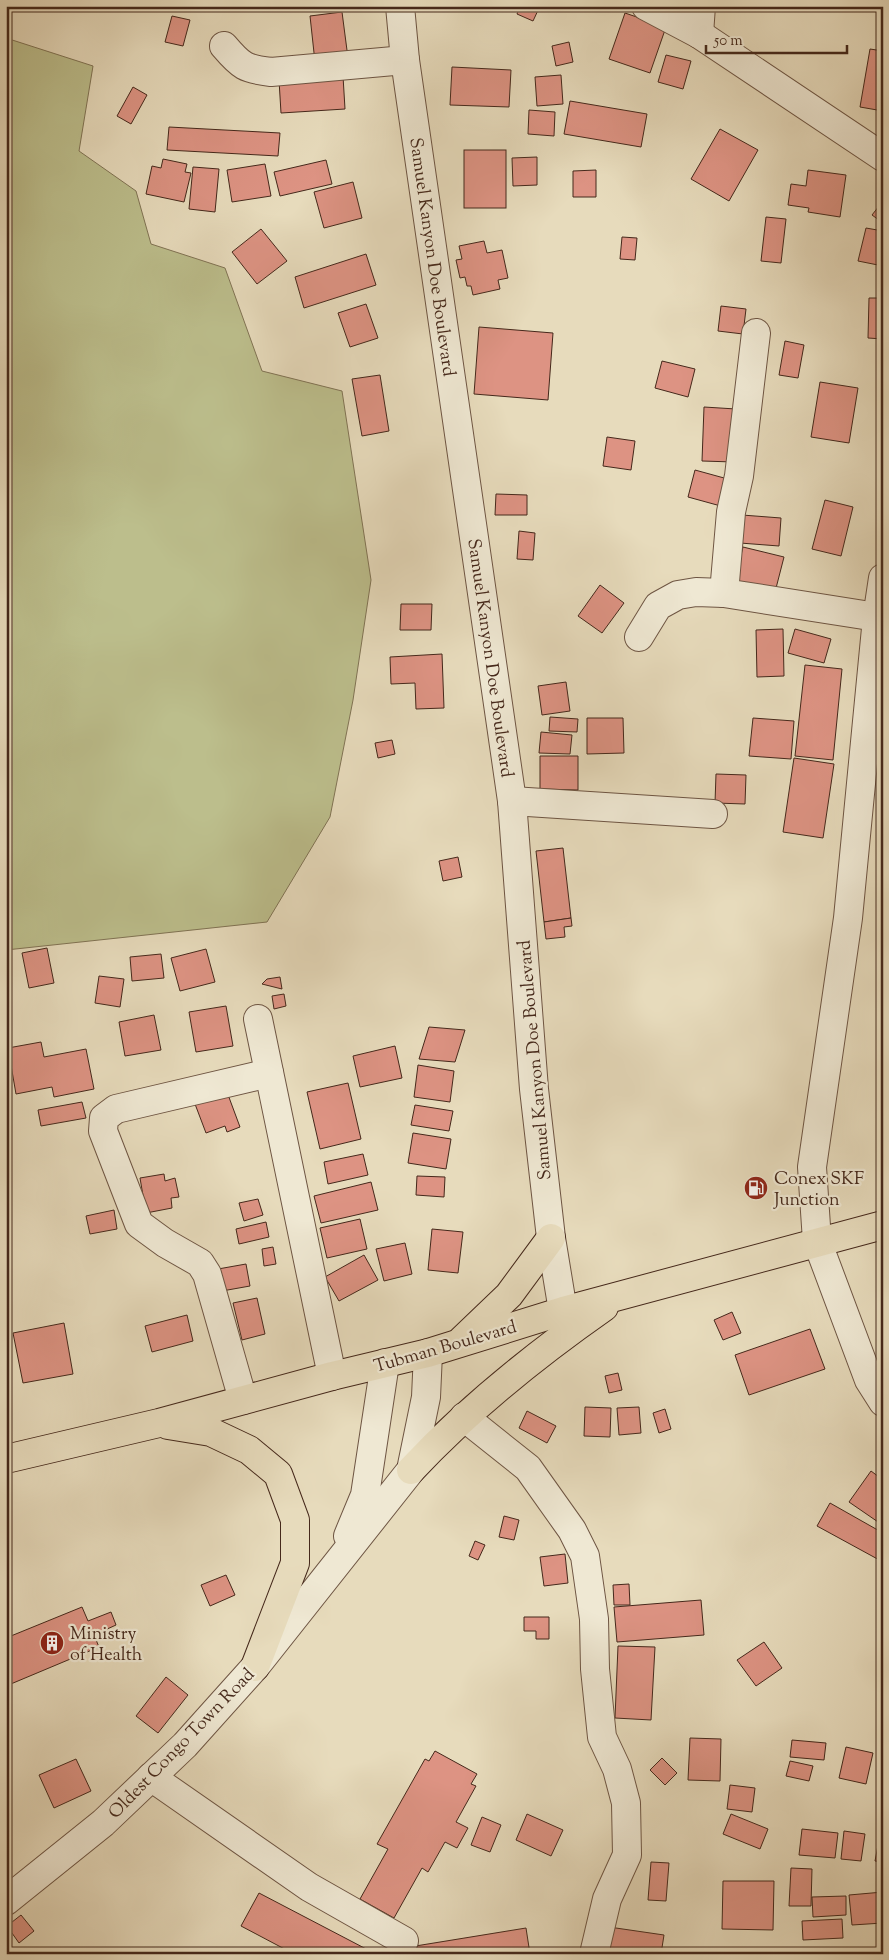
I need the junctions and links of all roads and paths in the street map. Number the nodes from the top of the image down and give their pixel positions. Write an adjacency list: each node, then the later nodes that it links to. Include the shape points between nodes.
1 (400, 6): 6 (street, Samuel Kanyon Doe Boulevard)
2 (646, 6): 4 (street)
3 (701, 6): 4 (street)
4 (699, 34): 7 (street)
5 (224, 46): 6 (street, via 236,61 250,70 271,72)
6 (405, 60): 13 (street, Samuel Kanyon Doe Boulevard)
7 (883, 157)
8 (756, 332): 10 (street, via 740,476 731,512)
9 (883, 578): 11 (street)
10 (724, 593): 11 (street); 12 (street, via 678,595 658,606)
11 (880, 618): 19 (street, via 848,918 812,1167)
12 (639, 637)
13 (512, 801): 14 (street); 18 (street, Samuel Kanyon Doe Boulevard, via 534,1089)
14 (713, 814)
15 (258, 1019): 16 (street)
16 (269, 1073): 25 (street); 26 (street, via 116,1108 104,1118 103,1131 139,1224 200,1262 207,1274)
17 (883, 1225): 19 (highway, Tubman Boulevard)
18 (550, 1238): 21 (street, Samuel Kanyon Doe Boulevard); 22 (highway, via 509,1295)
19 (817, 1241): 20 (highway, Tubman Boulevard); 27 (street, via 869,1380)
20 (620, 1296): 21 (highway, Tubman Boulevard); 28 (highway, via 527,1364)
21 (563, 1311): 22 (highway, Tubman Boulevard)
22 (457, 1345): 23 (highway, Tubman Boulevard)
23 (428, 1353): 24 (highway, Tubman Boulevard); 31 (street, via 426,1397)
24 (385, 1363): 25 (highway, Tubman Boulevard); 32 (street, via 365,1496)
25 (332, 1376): 26 (highway, Tubman Boulevard)
26 (243, 1400): 29 (highway, Tubman Boulevard)
27 (883, 1402)
28 (464, 1417): 31 (highway); 37 (street, via 528,1468 572,1530 585,1556 594,1619 602,1737 617,1769 626,1803 627,1854 607,1899)
29 (159, 1424): 30 (highway, Tubman Boulevard); 33 (highway, via 211,1432 249,1450 278,1474 295,1520 295,1563)
30 (6, 1459)
31 (411, 1470): 32 (street, Oldest Congo Town Road)
32 (336, 1565): 33 (street, Oldest Congo Town Road)
33 (255, 1668): 34 (street, Oldest Congo Town Road, via 185,1745)
34 (151, 1777): 35 (street, Oldest Congo Town Road, via 103,1823); 36 (street, via 309,1887)
35 (6, 1901)
36 (404, 1941)
37 (594, 1954)

